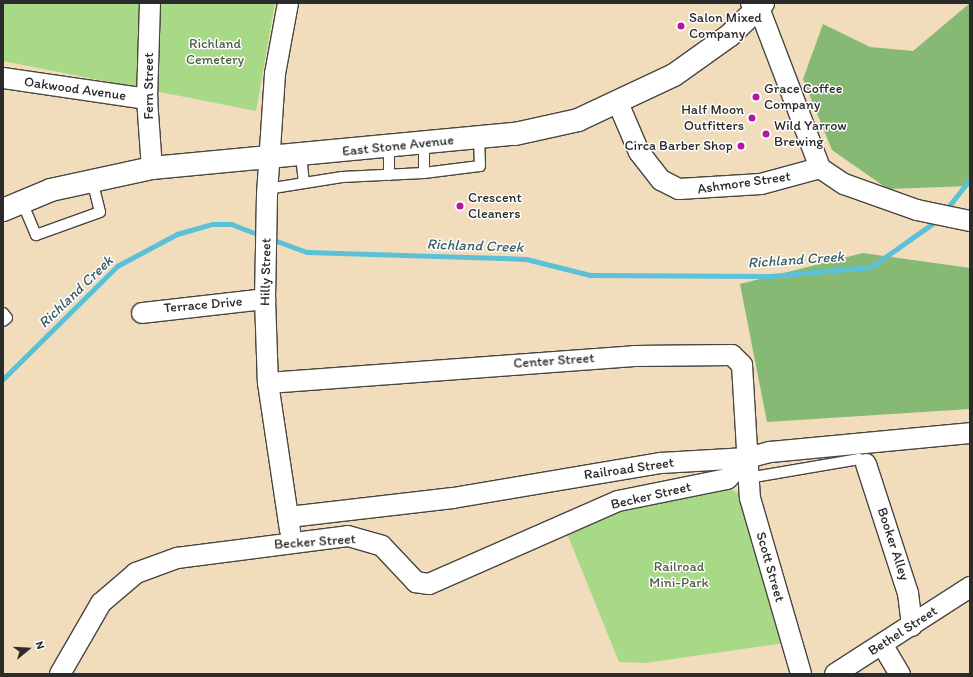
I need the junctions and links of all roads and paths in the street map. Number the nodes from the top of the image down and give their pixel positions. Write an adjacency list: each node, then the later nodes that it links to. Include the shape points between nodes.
1 (150, 3): 5 (street, Fern Street)
2 (288, 3): 11 (street, Hilly Street, via 279,38)
3 (758, 5): 6 (highway, East Stone Avenue, via 701,58); 13 (street)
4 (3, 78): 5 (street, Oakwood Avenue)
5 (147, 99): 12 (street, Fern Street)
6 (618, 103): 7 (highway, East Stone Avenue, via 541,130); 13 (street, Ashmore Street, via 639,152 661,180 679,189 761,184)
7 (479, 138): 8 (highway, East Stone Avenue); 14 (lane, via 480,166)
8 (424, 143): 9 (highway, East Stone Avenue); 14 (lane)
9 (389, 147): 10 (highway, East Stone Avenue); 15 (lane)
10 (302, 156): 11 (highway, East Stone Avenue); 17 (lane)
11 (269, 159): 12 (highway, East Stone Avenue); 18 (street, Hilly Street)
12 (152, 168): 16 (highway, East Stone Avenue)
13 (820, 168): 20 (street, via 844,184 917,210)
14 (424, 173): 15 (lane)
15 (389, 175): 17 (lane)
16 (92, 179): 19 (highway, East Stone Avenue); 19 (lane, via 100,212 36,235)
17 (304, 183): 18 (lane)
18 (267, 189): 21 (street, Hilly Street)
19 (13, 206)
20 (962, 220)
21 (265, 299): 23 (street, Terrace Drive); 25 (street, Hilly Street)
22 (3, 313): 24 (lane, via 7,318)
23 (142, 313)
24 (3, 321)
25 (268, 383): 27 (street, Center Street, via 618,357 732,355 742,364 749,442); 30 (street, Hilly Street)
26 (970, 433): 27 (street, Railroad Street, via 770,452)
27 (747, 458): 29 (street, Scott Street); 30 (street, Railroad Street, via 661,463 453,498); 31 (street, Becker Street, via 727,479 618,501 429,584 416,582 393,554 366,539 348,536)
28 (866, 464): 29 (lane, via 859,459); 33 (street, Booker Alley, via 908,593)
29 (748, 478): 36 (street, Scott Street)
30 (288, 517): 31 (street, Hilly Street)
31 (292, 542): 35 (street, Becker Street, via 177,558 136,573 101,603)
32 (970, 587): 33 (street, Bethel Street)
33 (912, 626): 34 (street, Bethel Street)
34 (883, 646): 37 (street, Bethel Street); 38 (street)
35 (60, 674)
36 (801, 674)
37 (836, 674)
38 (900, 674)

